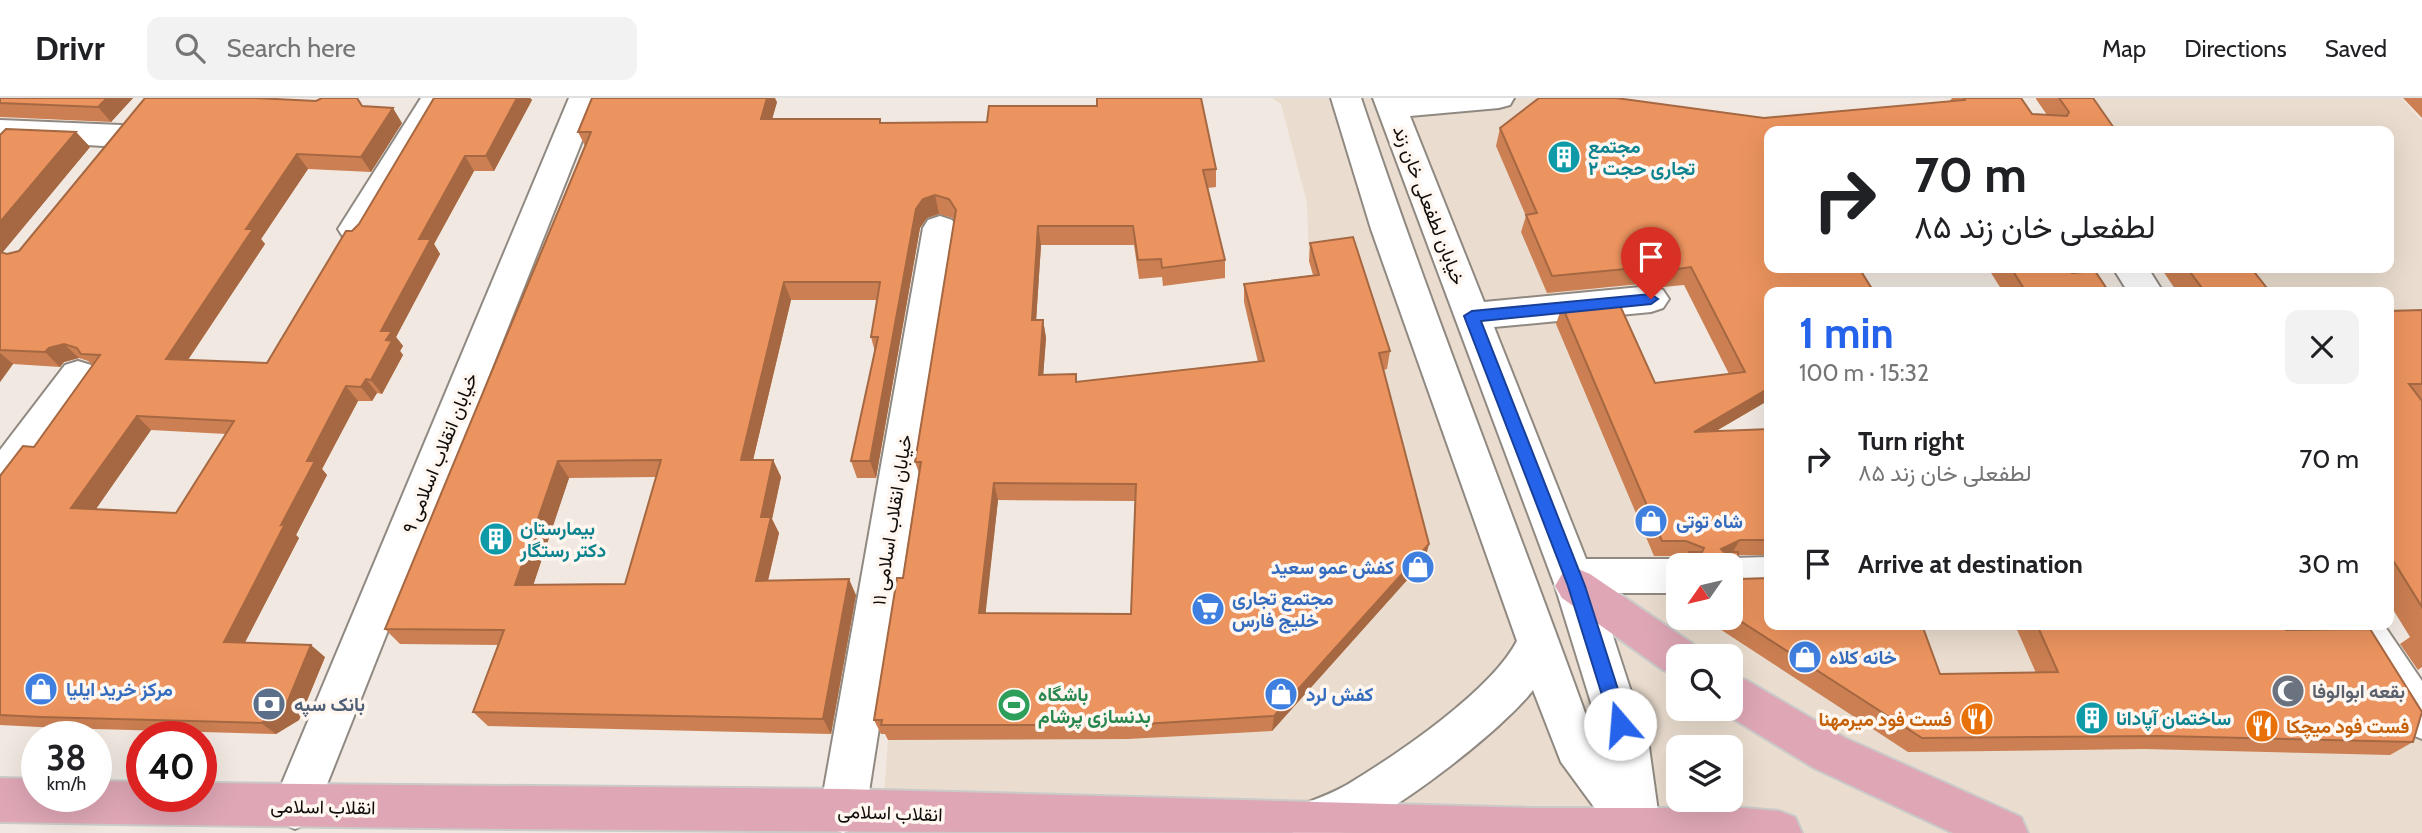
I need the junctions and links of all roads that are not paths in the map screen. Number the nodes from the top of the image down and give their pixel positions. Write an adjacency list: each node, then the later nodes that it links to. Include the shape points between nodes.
1 (436, 98): 9 (street)
2 (584, 98): 24 (street, خیابان انقلاب اسلامی ۹)
3 (1346, 98): 19 (street, via 1388,229)
4 (1499, 98): 5 (street)
5 (1390, 102): 11 (street, خیابان لطفعلی خان زند)
6 (0, 130): 7 (street, via 129,127)
7 (96, 166)
8 (940, 228): 25 (street, خیابان انقلاب اسلامی ۱۱)
9 (355, 229)
10 (1651, 299): 11 (street)
11 (1472, 316): 17 (street, خیابان لطفعلی خان زند)
12 (78, 375): 13 (street)
13 (0, 479)
14 (1764, 574): 15 (street)
15 (1743, 575)
16 (1666, 577): 17 (street)
17 (1574, 581): 20 (main road); 27 (street, خیابان لطفعلی خان زند, via 1627,747)
18 (2364, 630): 22 (street)
19 (1537, 644): 26 (street, via 1511,686 1481,714 1364,800); 27 (street, via 1577,747)
20 (1666, 648)
21 (1743, 701): 29 (main road, via 1883,779)
22 (2422, 719)
23 (0, 800): 24 (main road, انقلاب اسلامی)
24 (295, 807): 25 (main road, انقلاب اسلامی)
25 (842, 811): 26 (main road, انقلاب اسلامی)
26 (1312, 823): 27 (main road, انقلاب اسلامی)
27 (1640, 831): 28 (main road, انقلاب اسلامی)
28 (1779, 833)
29 (2005, 833)

